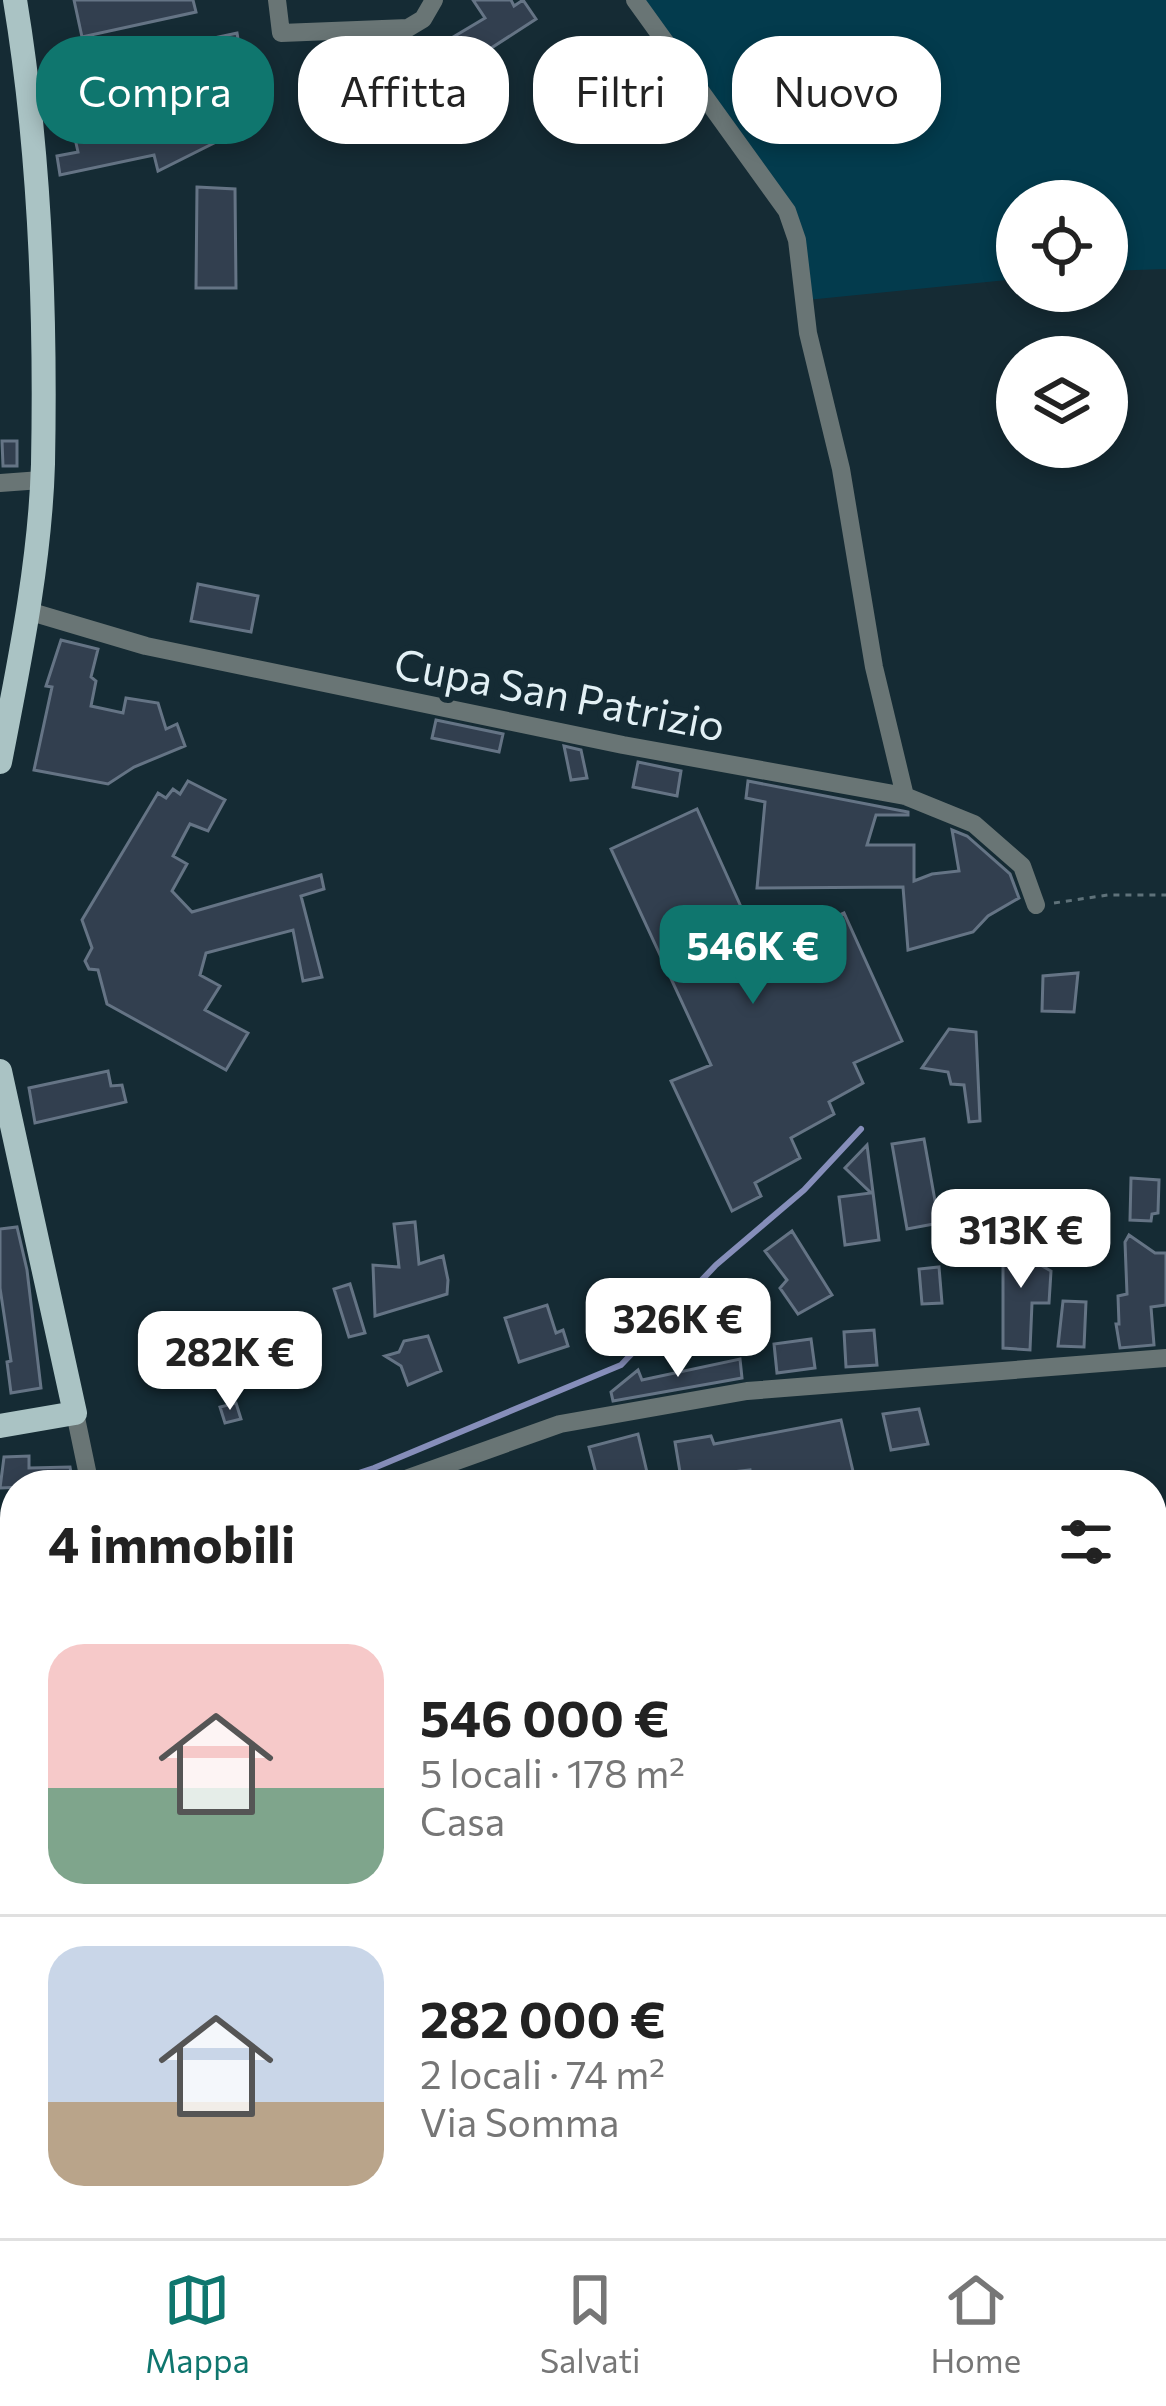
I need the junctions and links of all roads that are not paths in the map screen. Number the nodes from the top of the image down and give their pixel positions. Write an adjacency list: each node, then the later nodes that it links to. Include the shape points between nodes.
1 (15, 0): 5 (main road, via 40,278)
2 (278, 0): 3 (street, via 281,33 408,28)
3 (434, 0)
4 (635, 0): 9 (street, via 788,211)
5 (41, 480): 6 (street); 7 (main road)
6 (0, 483)
7 (28, 611): 8 (main road); 9 (street, Cupa San Patrizio, via 146,646)
8 (0, 761)
9 (905, 796): 10 (street, Cupa San Patrizio, via 974,824 1022,866)
10 (1036, 905)
11 (0, 1070): 13 (main road)
12 (1166, 1358): 16 (street, via 747,1391 560,1424)
13 (75, 1413): 14 (main road); 15 (street)
14 (0, 1426)
15 (88, 1470)
16 (430, 1470)

